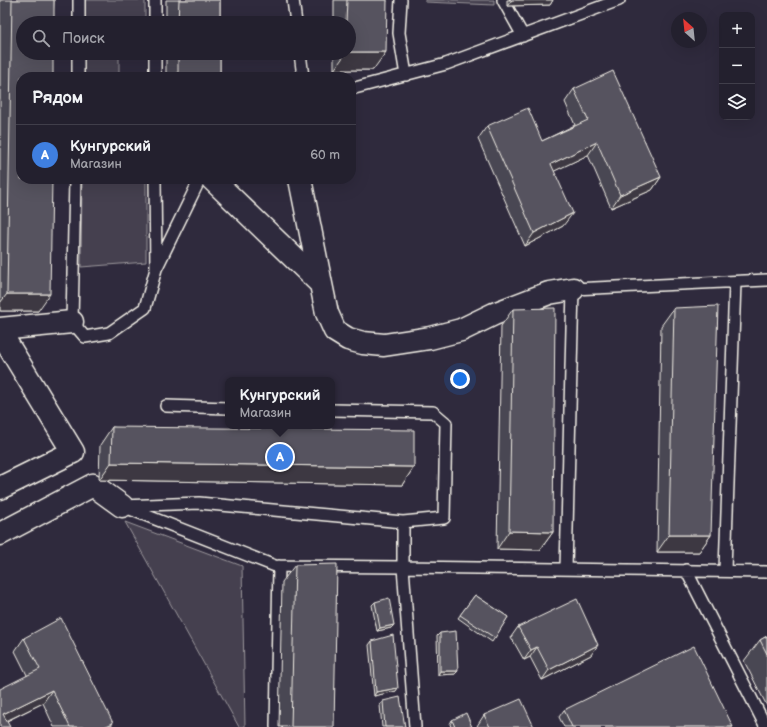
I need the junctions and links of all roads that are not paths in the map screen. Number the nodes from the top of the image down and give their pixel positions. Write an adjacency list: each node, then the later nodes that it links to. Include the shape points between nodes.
1 (79, 0): 7 (lane)
2 (155, 0): 8 (lane)
3 (293, 0): 9 (lane)
4 (401, 0): 17 (lane, via 399,33)
5 (503, 0): 10 (lane)
6 (619, 0): 10 (lane)
7 (79, 16)
8 (155, 16)
9 (295, 16)
10 (523, 36): 17 (lane, via 446,64)
11 (78, 60): 14 (lane)
12 (155, 60): 15 (lane)
13 (301, 60): 16 (lane)
14 (78, 72)
15 (155, 72)
16 (302, 72)
17 (406, 75): 18 (lane)
18 (356, 88)
19 (75, 184): 29 (lane)
20 (155, 184): 24 (lane)
21 (198, 184): 24 (lane)
22 (217, 184): 27 (street)
23 (301, 184): 27 (street)
24 (156, 269): 29 (lane, via 145,308 109,333 85,337)
25 (767, 280): 26 (lane)
26 (735, 282): 28 (lane); 43 (lane)
27 (321, 284): 28 (street, via 334,331 348,339 363,343 384,344 430,338 461,330 549,293)
28 (573, 289): 41 (lane)
29 (72, 322): 30 (street)
30 (0, 329)
31 (0, 332): 35 (street, via 73,452)
32 (166, 406): 33 (lane)
33 (225, 408)
34 (335, 410): 37 (lane, via 433,412 446,423 444,518)
35 (0, 488)
36 (122, 506): 37 (lane, via 199,503); 38 (street, via 93,485); 39 (lane)
37 (403, 522): 40 (lane)
38 (0, 534)
39 (279, 566): 40 (lane); 45 (lane)
40 (403, 567): 41 (lane); 46 (lane)
41 (566, 569): 42 (lane)
42 (686, 570): 43 (lane); 47 (lane)
43 (725, 570): 44 (lane)
44 (767, 572)
45 (276, 727)
46 (415, 727)
47 (766, 727)

